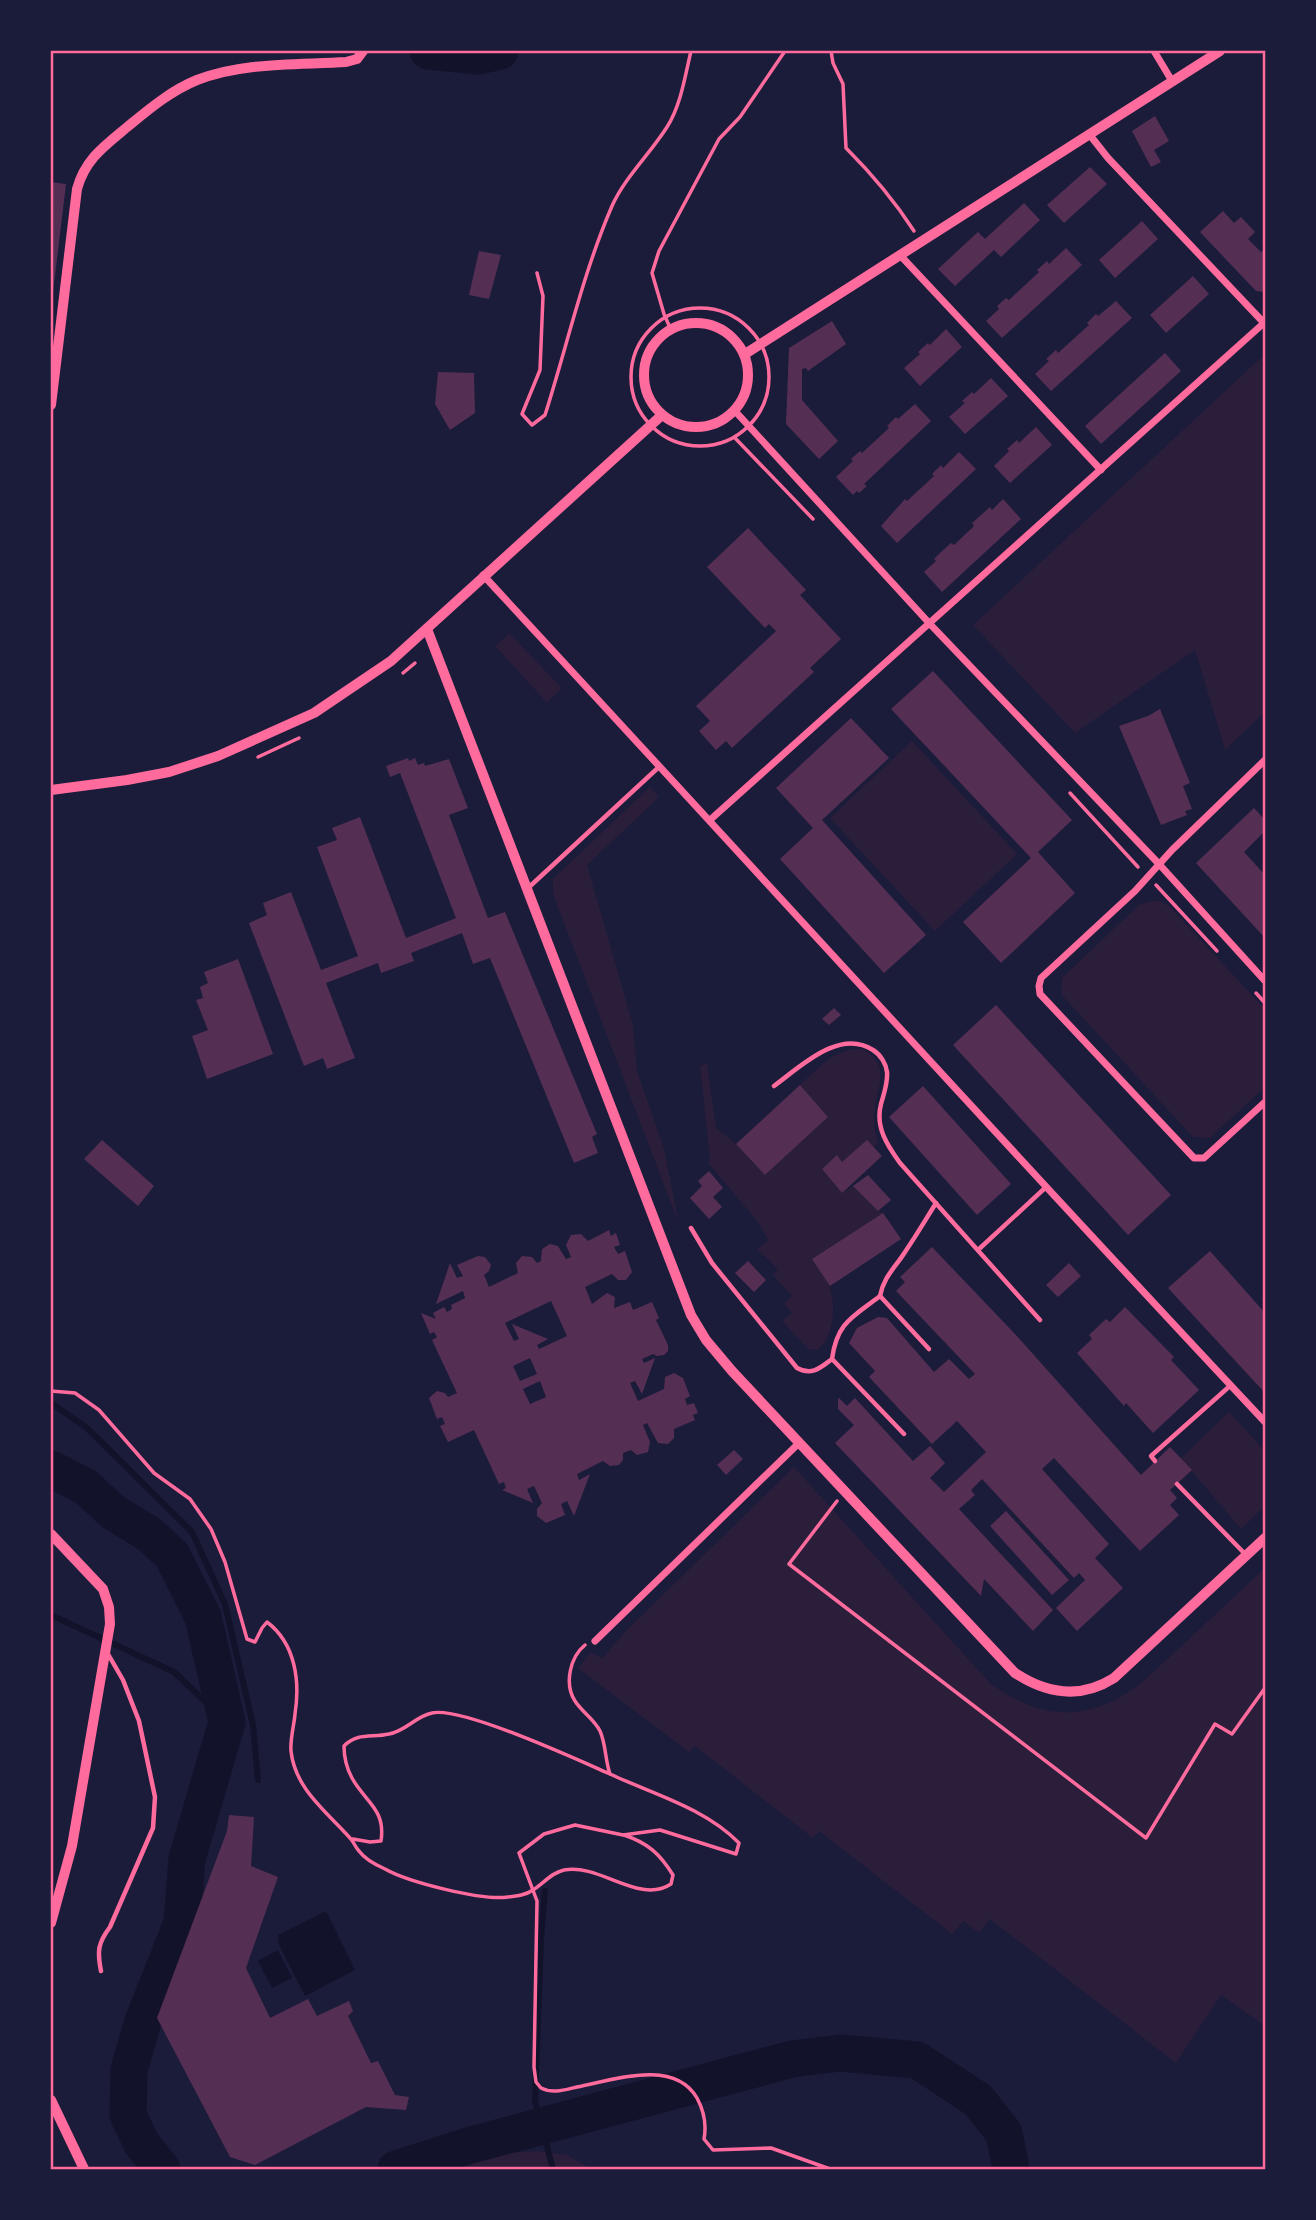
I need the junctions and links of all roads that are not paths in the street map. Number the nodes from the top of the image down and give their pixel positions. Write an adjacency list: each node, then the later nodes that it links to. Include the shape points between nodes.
1 (1154, 51): 4 (street)
2 (1220, 51): 4 (street)
3 (360, 55): 9 (street, via 346,62 220,72 188,84 155,104 85,165 77,189)
4 (1172, 81): 5 (street)
5 (1089, 134): 6 (street); 7 (street)
6 (900, 255): 8 (street); 12 (street)
7 (1264, 323): 12 (street)
8 (745, 354): 10 (street, via 748,382); 11 (street, via 717,327 694,323 671,330 653,346 645,370 648,394)
9 (51, 405)
10 (735, 411): 11 (street, via 699,428); 14 (street)
11 (662, 415): 13 (street)
12 (1101, 470): 14 (street)
13 (483, 575): 15 (street); 17 (street)
14 (930, 624): 19 (street); 20 (street)
15 (427, 629): 18 (street, via 370,676 314,713 218,756 169,772); 21 (street)
16 (1265, 760): 20 (street)
17 (661, 765): 19 (street); 21 (lane)
18 (51, 790)
19 (710, 820): 25 (street)
20 (1159, 864): 22 (street); 24 (street, via 1041,978 1041,994 1194,1158 1204,1158)
21 (527, 889): 36 (street, via 691,1315 721,1359)
22 (1265, 981)
23 (774, 1086): 26 (lane, via 829,1048 854,1044 877,1052 887,1069 881,1132)
24 (1265, 1102)
25 (1045, 1188): 28 (lane); 33 (street)
26 (936, 1203): 28 (lane); 29 (lane, via 889,1271)
27 (691, 1228): 32 (lane, via 712,1263 797,1368 815,1371)
28 (978, 1250): 30 (lane)
29 (880, 1296): 31 (lane); 32 (lane, via 843,1325)
30 (1040, 1321)
31 (929, 1349)
32 (832, 1359): 35 (lane)
33 (1231, 1385): 34 (street); 37 (lane, via 1151,1456)
34 (1265, 1422)
35 (904, 1434)
36 (798, 1444): 41 (street, via 1015,1673 1058,1691 1089,1690 1114,1678); 42 (street)
37 (1155, 1461)
38 (1177, 1484): 41 (lane)
39 (51, 1534): 43 (street, via 103,1589 110,1624)
40 (1265, 1538): 41 (street)
41 (1246, 1556)
42 (595, 1641)
43 (105, 1651): 44 (street, via 72,1846); 45 (lane, via 123,1680 139,1721 155,1797 152,1828 100,1941)
44 (51, 1923)
45 (101, 1971)
46 (51, 2100): 47 (street)
47 (85, 2169)

